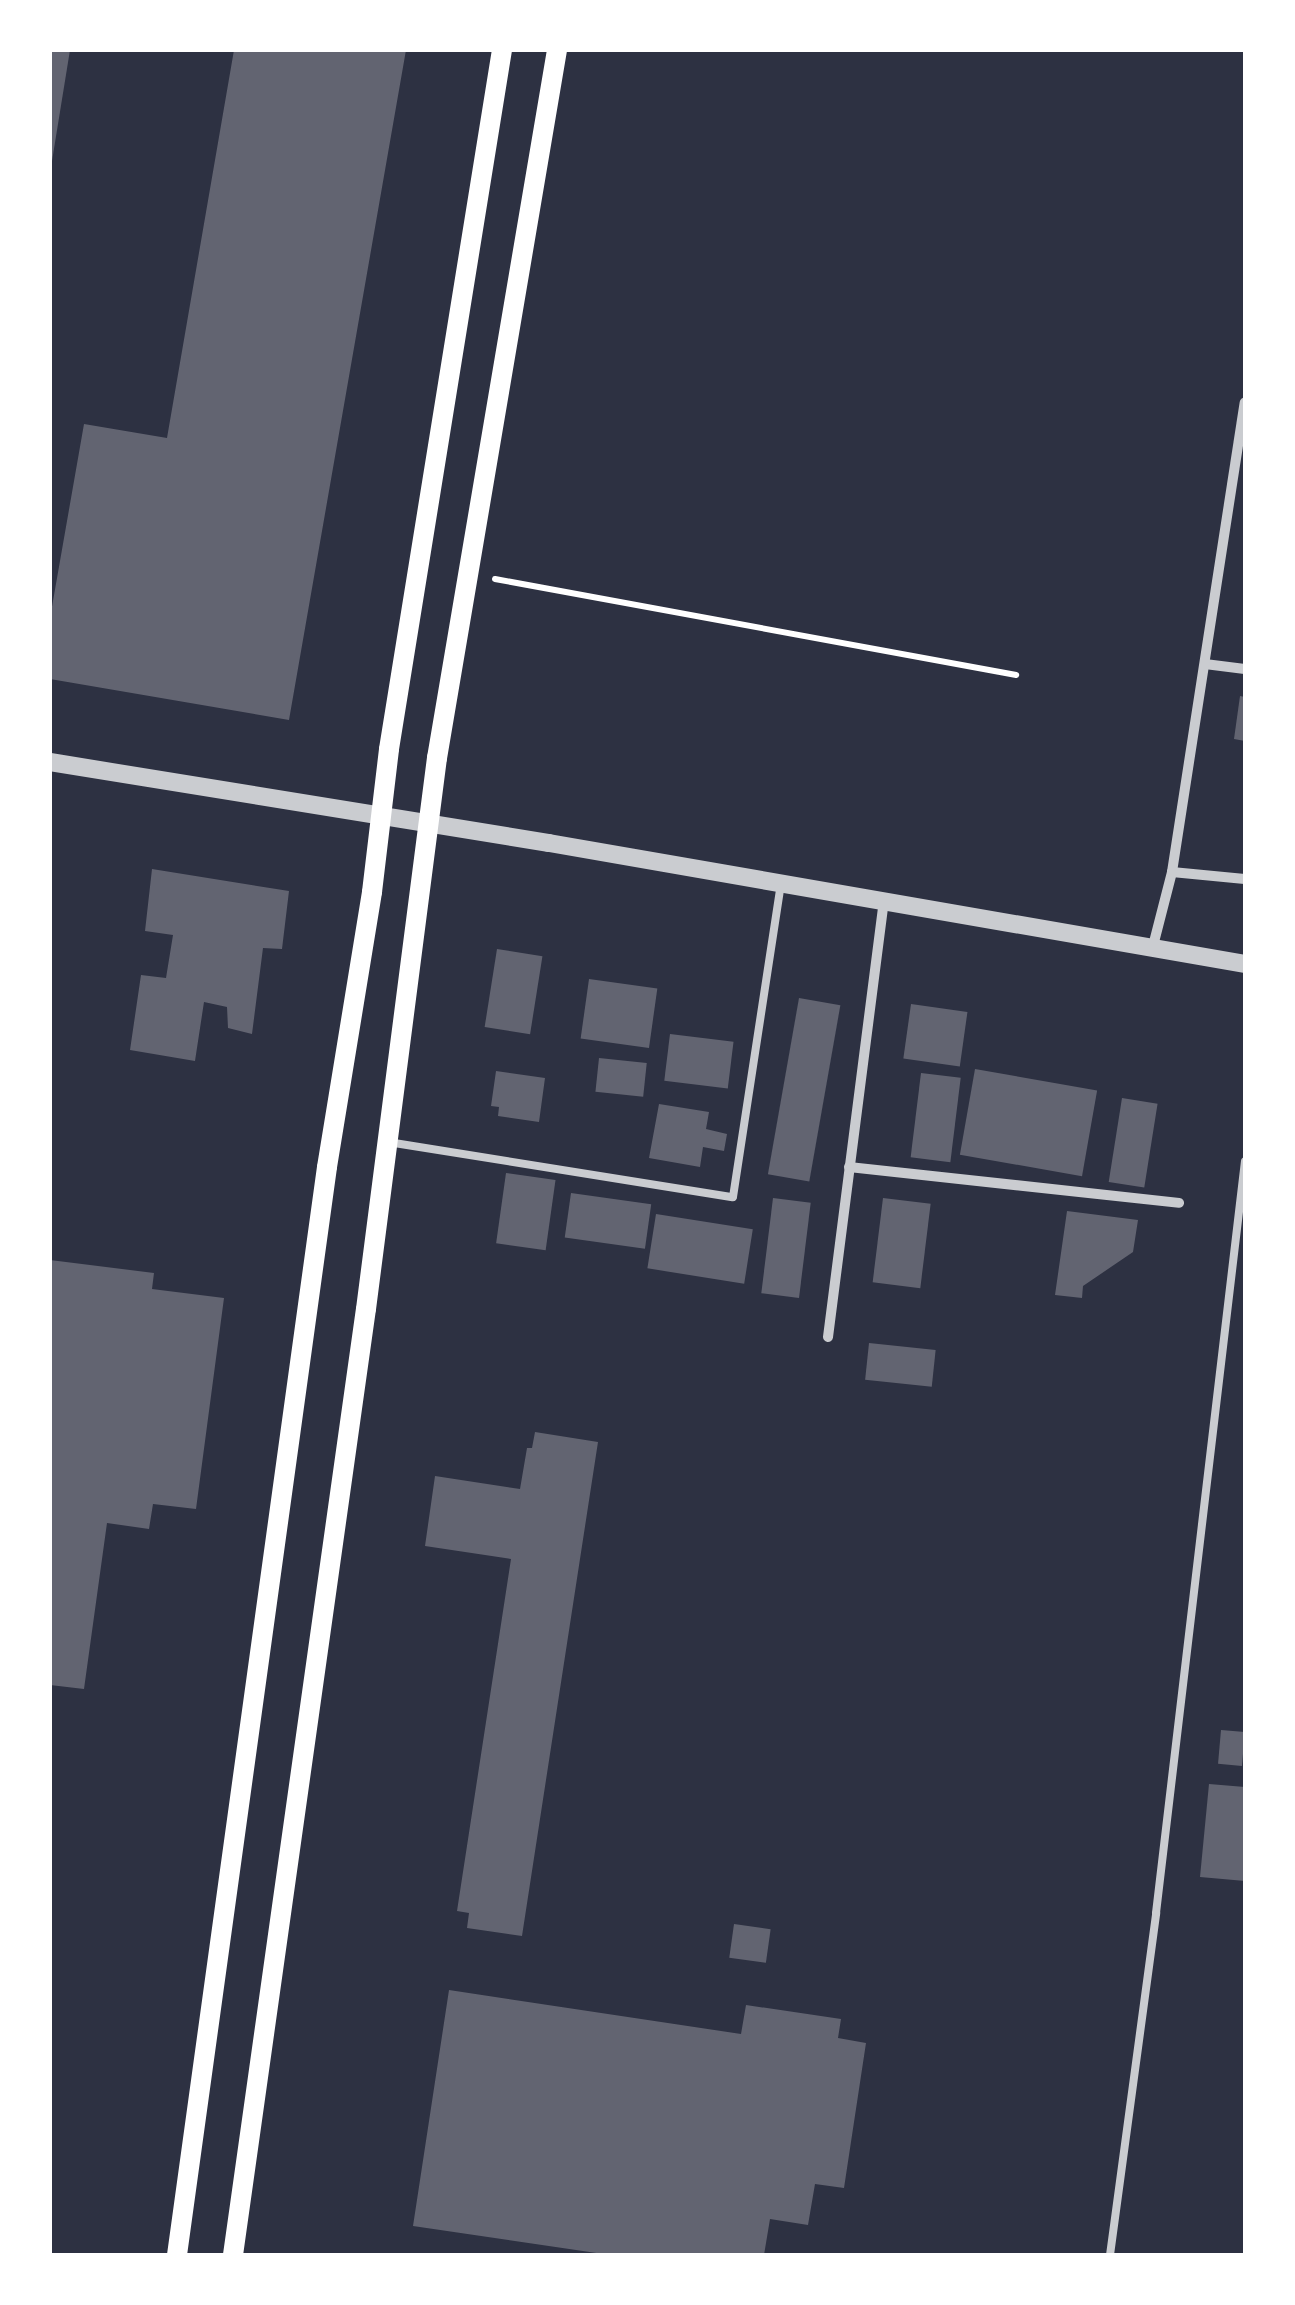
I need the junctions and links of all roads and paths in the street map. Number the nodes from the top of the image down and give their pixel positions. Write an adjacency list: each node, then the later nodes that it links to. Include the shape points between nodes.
1 (502, 50): 10 (main road)
2 (556, 50): 5 (main road)
3 (1245, 403): 4 (street)
4 (1242, 449): 6 (street)
5 (466, 574): 8 (path); 11 (main road)
6 (1206, 664): 7 (street); 12 (street)
7 (1245, 669)
8 (1016, 674)
9 (50, 762): 10 (street)
10 (380, 816): 11 (street); 23 (main road)
11 (429, 824): 14 (street); 18 (main road)
12 (1172, 872): 13 (street); 16 (street)
13 (1245, 880)
14 (781, 885): 15 (street); 18 (lane, via 733,1198)
15 (884, 901): 16 (street); 20 (street)
16 (1153, 946): 17 (street)
17 (1245, 964)
18 (388, 1142): 24 (main road)
19 (1245, 1161): 25 (lane)
20 (850, 1168): 21 (street); 22 (street)
21 (1179, 1203)
22 (828, 1336)
23 (177, 2255)
24 (233, 2255)
25 (1110, 2255)

